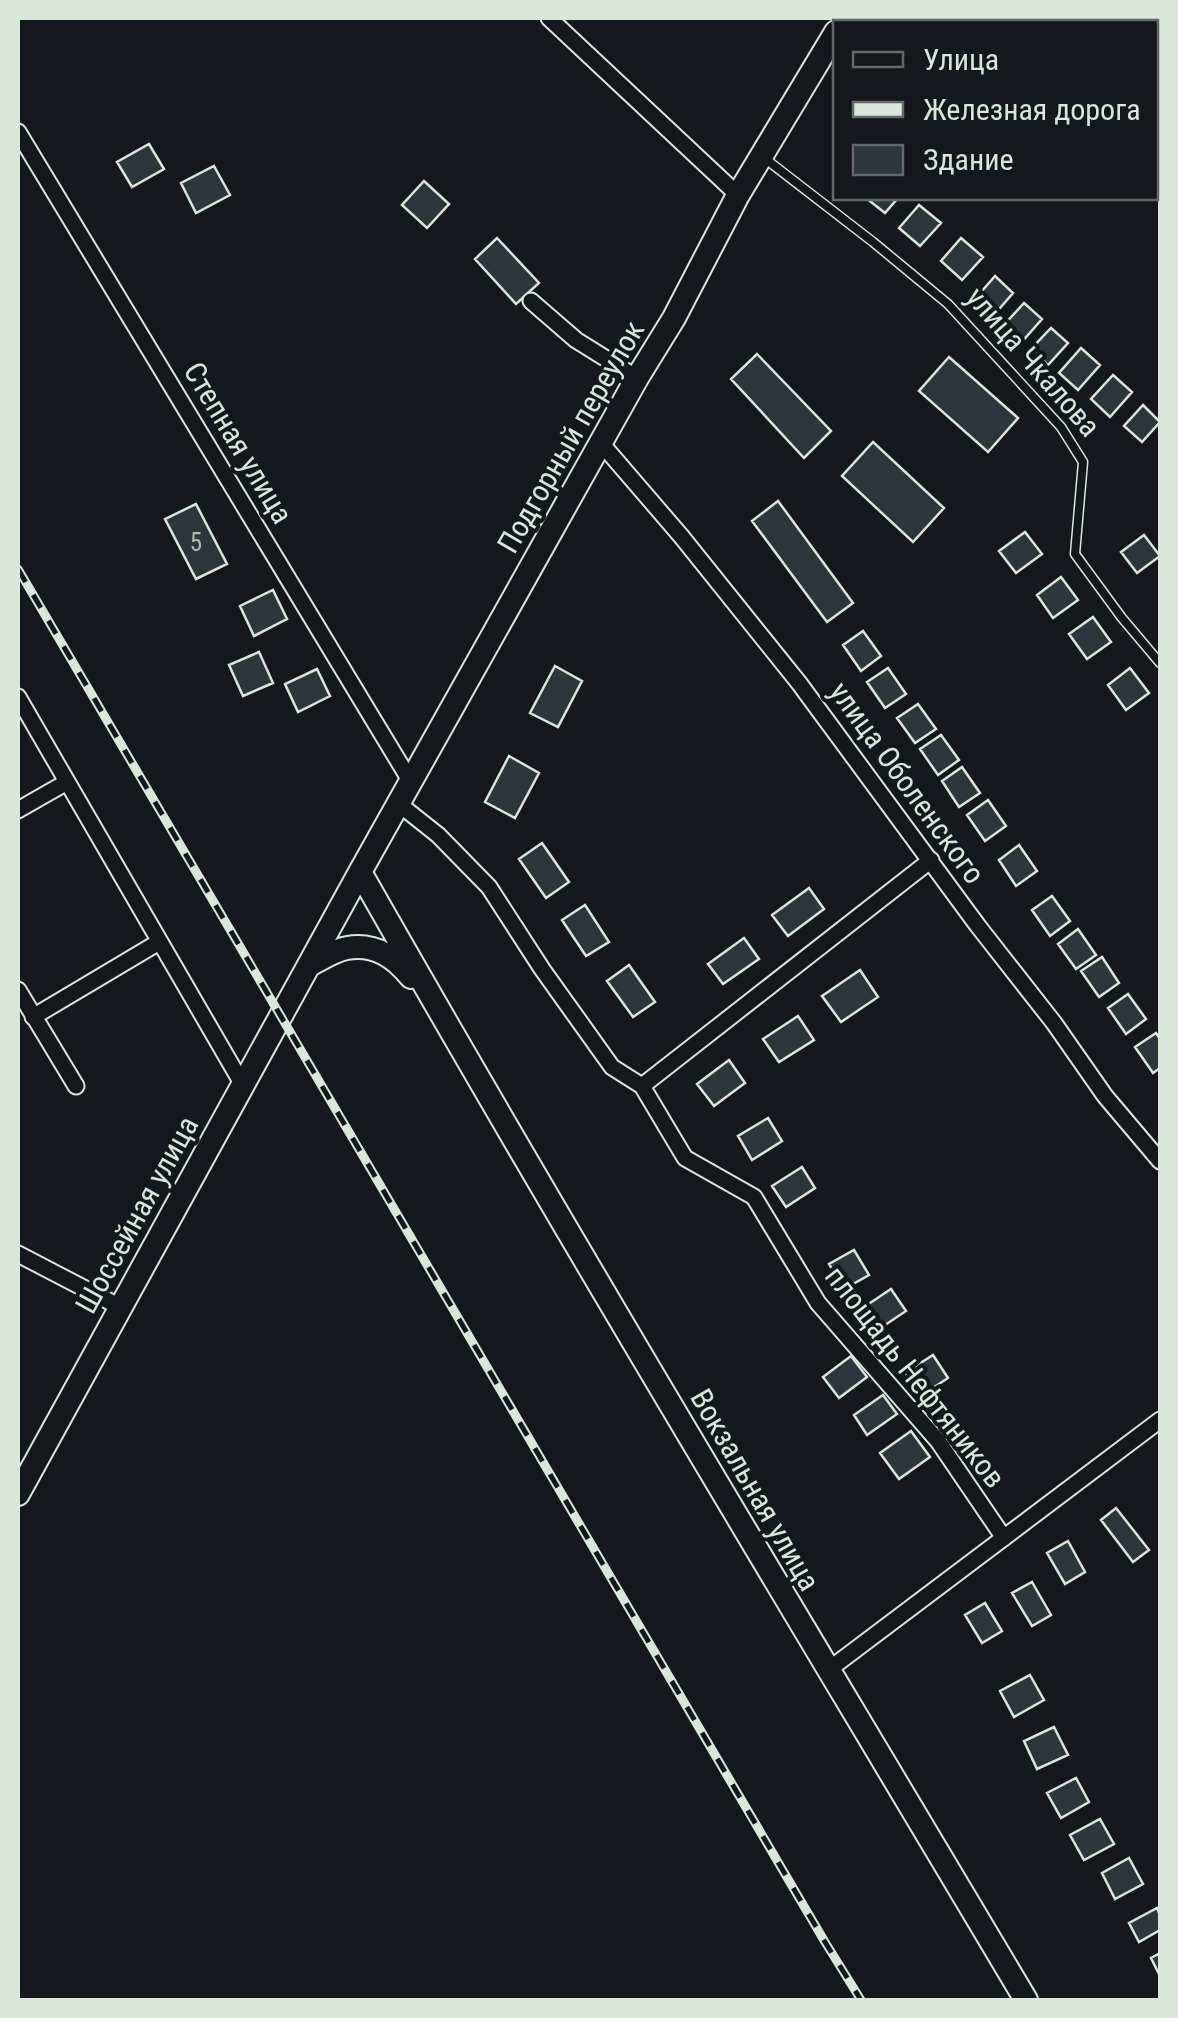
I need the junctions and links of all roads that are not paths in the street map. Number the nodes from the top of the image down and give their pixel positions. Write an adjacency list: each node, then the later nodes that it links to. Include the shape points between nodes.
1 (549, 18): 5 (street)
2 (833, 37): 4 (main road, Подгорный переулок)
3 (18, 132): 12 (street, Степная улица)
4 (761, 156): 5 (main road, Подгорный переулок); 9 (lane, улица Чкалова, via 948,304 1061,427 1083,462 1075,554)
5 (738, 195): 7 (main road, Подгорный переулок)
6 (532, 301): 7 (street, via 576,340)
7 (637, 378): 8 (main road, Подгорный переулок)
8 (601, 444): 12 (main road, Подгорный переулок); 15 (street, улица Оболенского, via 787,668)
9 (1160, 663)
10 (18, 697): 11 (street)
11 (67, 782): 14 (street); 17 (street)
12 (412, 782): 13 (main road, Подгорный переулок)
13 (399, 804): 16 (main road, Подгорный переулок); 24 (street, площадь Нефтяников, via 489,887 612,1067)
14 (18, 810)
15 (930, 860): 24 (street); 25 (street, улица Оболенского)
16 (360, 872): 18 (main road, Подгорный переулок); 20 (main road)
17 (159, 942): 21 (street); 23 (street)
18 (309, 965): 20 (main road, via 347,948 379,949 400,963); 23 (main road, Шоссейная улица)
19 (18, 990): 21 (street)
20 (436, 1008): 31 (main road, Вокзальная улица)
21 (33, 1017): 22 (street)
22 (76, 1086)
23 (242, 1086): 27 (main road, Шоссейная улица)
24 (642, 1086): 30 (street, площадь Нефтяников, via 685,1158 754,1197 818,1303 938,1440)
25 (1160, 1161)
26 (18, 1254): 27 (street)
27 (120, 1307): 29 (main road, Шоссейная улица)
28 (1160, 1420): 30 (street)
29 (18, 1494)
30 (1004, 1538): 31 (street)
31 (827, 1671): 32 (main road, Вокзальная улица)
32 (1026, 2000)

